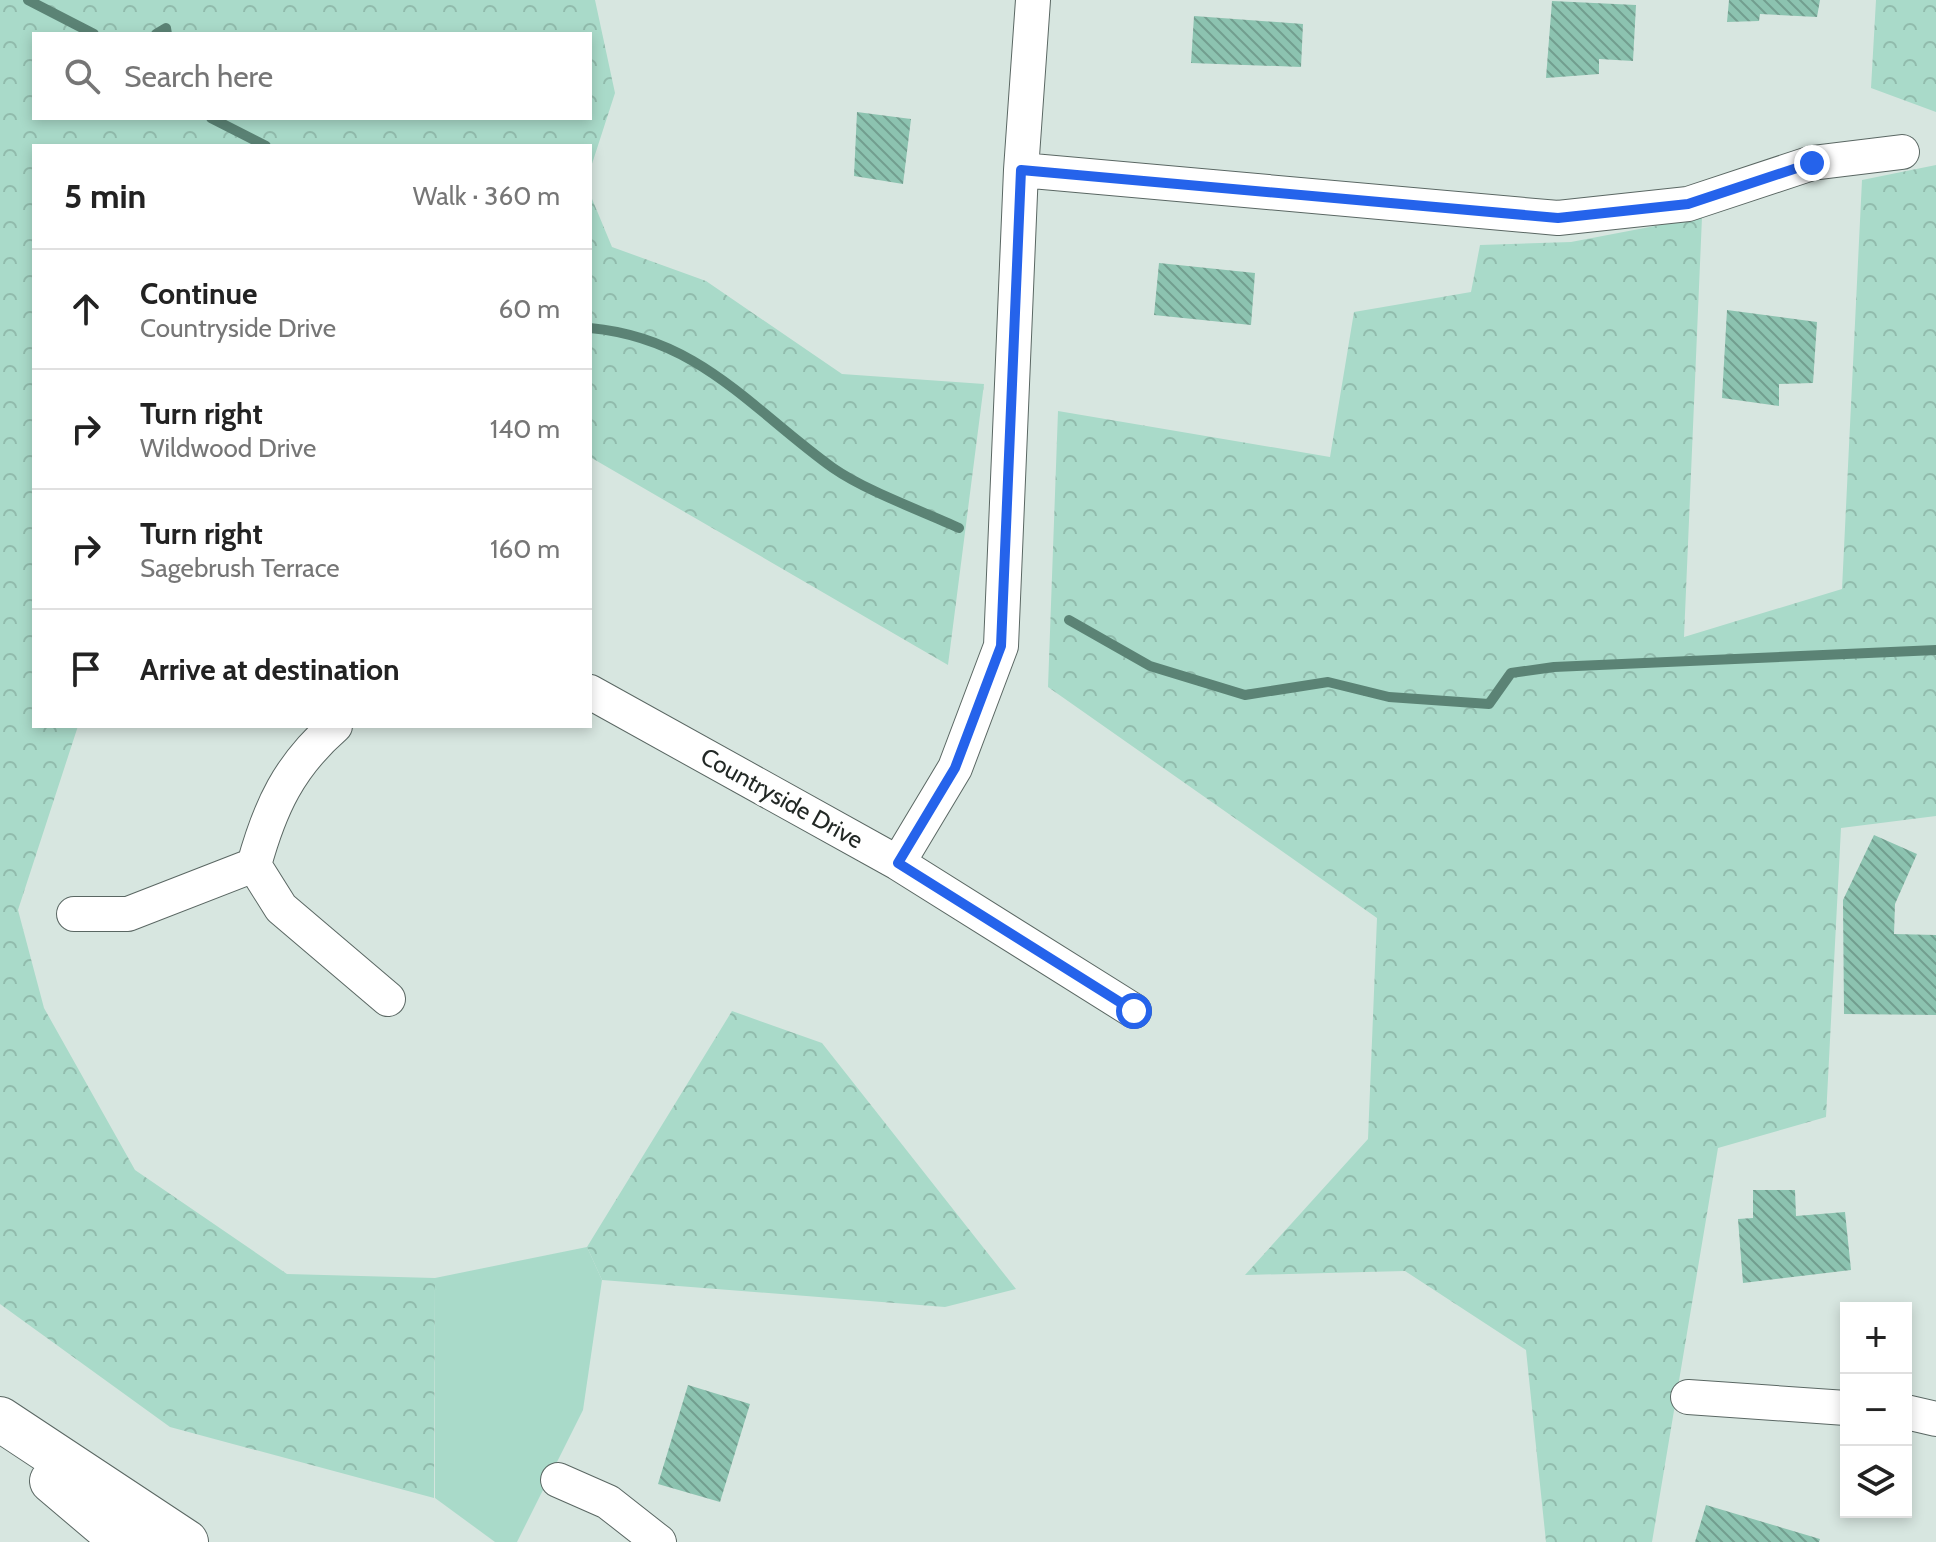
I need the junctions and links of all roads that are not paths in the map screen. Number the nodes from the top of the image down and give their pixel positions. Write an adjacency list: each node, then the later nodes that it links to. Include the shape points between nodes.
1 (1033, 0): 3 (street)
2 (1902, 152): 3 (street, via 1812,163 1688,204 1558,218)
3 (1021, 170): 6 (street, via 1001,646 955,768)
4 (592, 693): 6 (street, Countryside Drive)
5 (333, 728): 7 (street, via 304,753 282,791 268,816)
6 (898, 863): 10 (street, Countryside Drive)
7 (254, 865): 8 (street, via 128,914); 9 (street, via 281,908)
8 (74, 914)
9 (388, 999)
10 (1134, 1011)
11 (1688, 1397): 12 (street)
12 (1840, 1408)
13 (1912, 1413): 15 (street)
14 (0, 1419): 19 (highway)
15 (1936, 1419)
16 (0, 1437): 18 (highway)
17 (558, 1480): 20 (street, via 608,1502)
18 (124, 1542)
19 (186, 1542)
20 (659, 1542)

